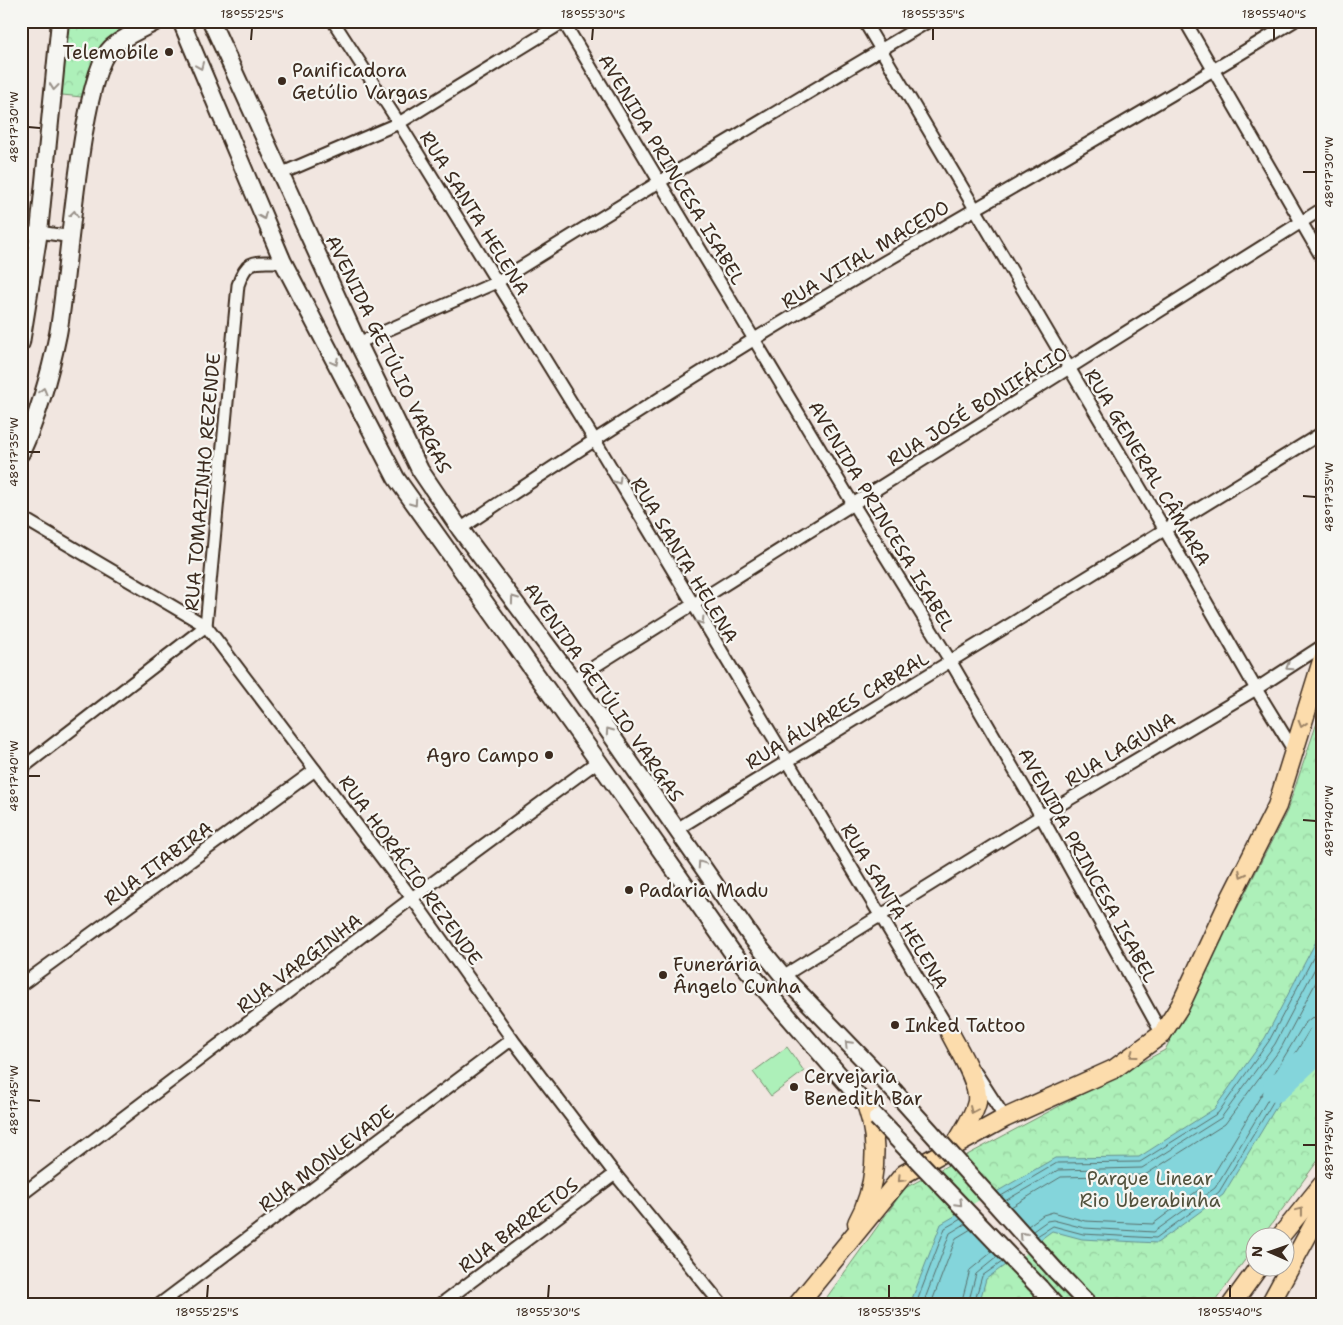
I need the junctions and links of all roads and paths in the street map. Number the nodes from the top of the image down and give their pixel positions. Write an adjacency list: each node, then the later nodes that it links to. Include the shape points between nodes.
1 (60, 21): 19 (main road, one-way to 19)
2 (157, 21): 21 (main road, one-way to 2, via 84,132 95,76 110,48)
3 (182, 21): 23 (main road, one-way to 23)
4 (211, 21): 14 (main road, AVENIDA GETÚLIO VARGAS)
5 (333, 21): 13 (street, RUA SANTA HELENA)
6 (864, 21): 11 (street, RUA GENERAL CÂMARA)
7 (930, 21): 11 (street)
8 (1185, 21): 12 (street)
9 (1294, 21): 12 (street, RUA VITAL MACEDO)
10 (564, 22): 13 (street); 15 (street, AVENIDA PRINCESA ISABEL)
11 (881, 50): 15 (street); 17 (street, RUA GENERAL CÂMARA)
12 (1215, 70): 17 (street, RUA VITAL MACEDO); 18 (street)
13 (399, 123): 14 (street); 24 (street, RUA SANTA HELENA)
14 (280, 174): 27 (main road, AVENIDA GETÚLIO VARGAS)
15 (659, 182): 24 (street); 25 (street, AVENIDA PRINCESA ISABEL)
16 (1322, 209): 18 (street, RUA JOSÉ BONIFÁCIO)
17 (975, 210): 25 (street, RUA VITAL MACEDO); 28 (street, RUA GENERAL CÂMARA)
18 (1301, 222): 22 (street); 28 (street, RUA JOSÉ BONIFÁCIO)
19 (39, 232): 20 (street); 21 (street); 26 (main road)
20 (21, 235)
21 (72, 237): 31 (main road, one-way to 21, via 33,428 58,334)
22 (1322, 258)
23 (282, 262): 33 (main road, one-way to 33); 41 (street, RUA TOMAZINHO REZENDE, via 250,264 244,269 238,285)
24 (496, 282): 27 (street); 30 (street, RUA SANTA HELENA)
25 (755, 339): 30 (street, RUA VITAL MACEDO); 34 (street, AVENIDA PRINCESA ISABEL)
26 (21, 343)
27 (358, 343): 32 (main road, AVENIDA GETÚLIO VARGAS)
28 (1069, 369): 34 (street, RUA JOSÉ BONIFÁCIO); 37 (street, RUA GENERAL CÂMARA)
29 (1322, 433): 37 (street, RUA ÁLVARES CABRAL)
30 (594, 440): 36 (street, RUA VITAL MACEDO); 40 (street, RUA SANTA HELENA, one-way to 40)
31 (21, 454)
32 (417, 465): 33 (main road); 36 (main road, AVENIDA GETÚLIO VARGAS)
33 (396, 478): 39 (main road, one-way to 39)
34 (853, 504): 40 (street, RUA JOSÉ BONIFÁCIO); 44 (street, AVENIDA PRINCESA ISABEL)
35 (21, 517): 41 (street, RUA HORÁCIO REZENDE)
36 (460, 529): 38 (main road, AVENIDA GETÚLIO VARGAS)
37 (1166, 530): 44 (street, RUA ÁLVARES CABRAL); 46 (street, RUA GENERAL CÂMARA)
38 (499, 579): 39 (main road); 45 (main road, AVENIDA GETÚLIO VARGAS, one-way to 38)
39 (480, 596): 49 (main road)
40 (691, 605): 45 (street, RUA JOSÉ BONIFÁCIO); 48 (street, RUA SANTA HELENA, one-way to 48)
41 (206, 626): 50 (street, RUA TOMAZINHO REZENDE); 51 (street, RUA HORÁCIO REZENDE)
42 (1322, 646): 46 (street, RUA LAGUNA, one-way to 46)
43 (1322, 661): 47 (main road, one-way to 47)
44 (951, 662): 48 (street, RUA ÁLVARES CABRAL); 52 (street, AVENIDA PRINCESA ISABEL)
45 (574, 680): 53 (main road, AVENIDA GETÚLIO VARGAS, one-way to 45)
46 (1256, 689): 47 (street, RUA GENERAL CÂMARA); 52 (street, RUA LAGUNA)
47 (1294, 751): 61 (main road, one-way to 61, via 1277,806 1180,1006)
48 (787, 760): 53 (street, RUA ÁLVARES CABRAL); 55 (street, RUA SANTA HELENA)
49 (598, 761): 54 (street, RUA VARGINHA); 57 (main road)
50 (21, 769)
51 (315, 770): 54 (street, RUA HORÁCIO REZENDE); 59 (street, RUA ITABIRA)
52 (1041, 816): 55 (street, RUA LAGUNA); 61 (street, AVENIDA PRINCESA ISABEL)
53 (677, 829): 56 (main road, AVENIDA GETÚLIO VARGAS, one-way to 53)
54 (412, 898): 62 (street, RUA HORÁCIO REZENDE); 68 (street, RUA VARGINHA)
55 (880, 914): 58 (street, RUA LAGUNA); 60 (street, RUA SANTA HELENA)
56 (752, 938): 57 (main road); 58 (main road, AVENIDA GETÚLIO VARGAS)
57 (732, 952): 63 (main road)
58 (782, 976): 78 (main road, AVENIDA GETÚLIO VARGAS, one-way to 58, bridge, via 894,1092)
59 (21, 985)
60 (950, 1033): 64 (street, RUA SANTA HELENA); 65 (main road, one-way to 65, via 977,1095 977,1103)
61 (1162, 1034): 64 (main road, one-way to 64, via 1114,1069)
62 (512, 1039): 66 (street, RUA HORÁCIO REZENDE); 73 (street, RUA MONLEVADE)
63 (872, 1112): 71 (main road, via 874,1150 870,1192); 77 (main road, one-way to 77, bridge)
64 (1005, 1118): 65 (main road)
65 (956, 1145): 71 (main road, one-way to 71, via 904,1174)
66 (615, 1174): 74 (street, RUA BARRETOS); 75 (street, RUA HORÁCIO REZENDE)
67 (1322, 1185): 70 (main road, one-way to 67)
68 (21, 1195)
69 (1322, 1209): 80 (main road)
70 (1287, 1228)
71 (838, 1256): 76 (main road)
72 (1251, 1278): 79 (main road)
73 (160, 1304)
74 (441, 1304)
75 (721, 1304)
76 (798, 1304)
77 (1054, 1304)
78 (1088, 1304)
79 (1232, 1304)
80 (1270, 1304)

